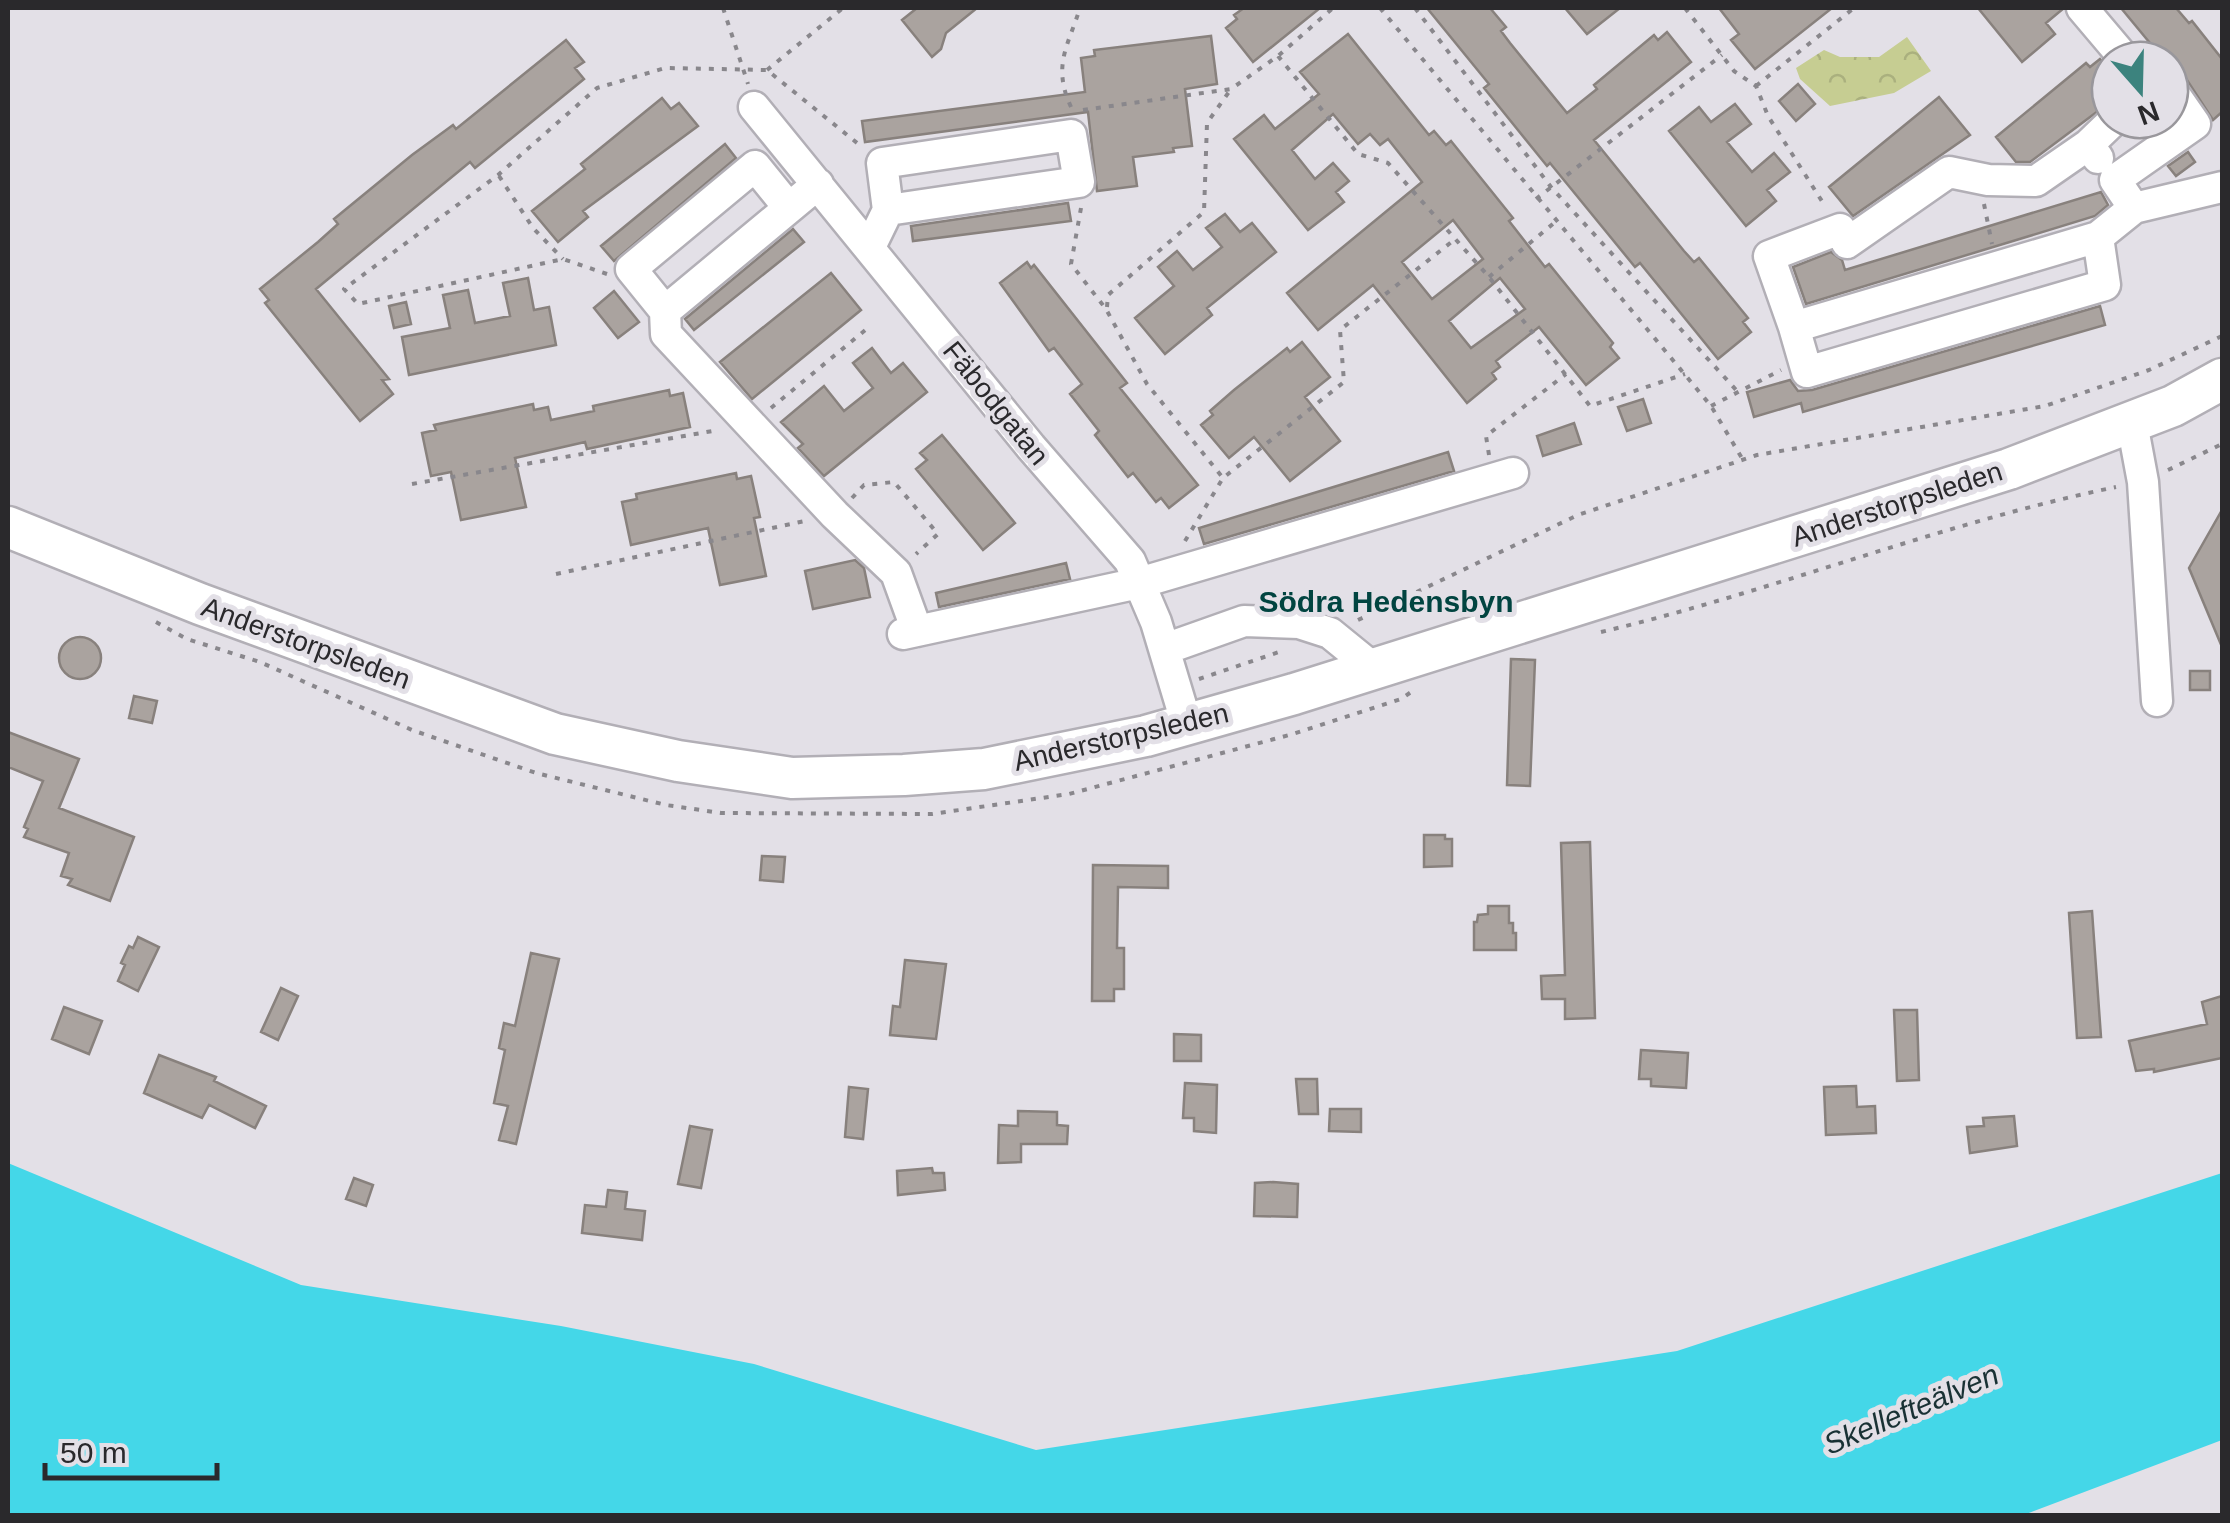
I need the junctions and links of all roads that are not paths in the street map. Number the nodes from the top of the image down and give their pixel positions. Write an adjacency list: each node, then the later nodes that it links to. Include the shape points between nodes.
1 (2082, 8): 2 (street)
2 (2109, 40)
3 (754, 106): 8 (street, Fäbodgatan)
4 (2093, 140): 6 (street)
5 (2172, 140): 7 (street)
6 (2088, 145): 7 (street); 16 (street, via 2036,181 1949,172 1847,243 1840,230 1769,256)
7 (2115, 180): 11 (street)
8 (818, 184): 10 (street); 14 (street, Fäbodgatan)
9 (2222, 187): 11 (street)
10 (789, 208): 15 (street); 15 (street, via 754,166 631,270)
11 (2134, 208): 13 (street)
12 (888, 210): 12 (street, via 1078,182 1072,135 882,163); 14 (street)
13 (2098, 237): 16 (street); 16 (street, via 2105,285 1807,372)
14 (870, 248): 21 (street, Fäbodgatan, via 1130,561)
15 (666, 311): 21 (street, via 666,334 896,573 910,633)
16 (1794, 327)
17 (2222, 379): 18 (main road, Anderstorpsleden)
18 (2132, 423): 23 (main road, Anderstorpsleden, via 2009,469); 24 (street)
19 (1503, 476): 21 (street)
20 (8, 527): 25 (main road, Anderstorpsleden, via 555,734 678,761 792,778 904,776 1150,755)
21 (1138, 583): 22 (street, Fäbodgatan)
22 (1165, 649): 23 (street, via 1244,620 1299,623 1330,633); 25 (street, Fäbodgatan)
23 (1373, 668): 25 (main road, Anderstorpsleden)
24 (2157, 701)
25 (1188, 726)

